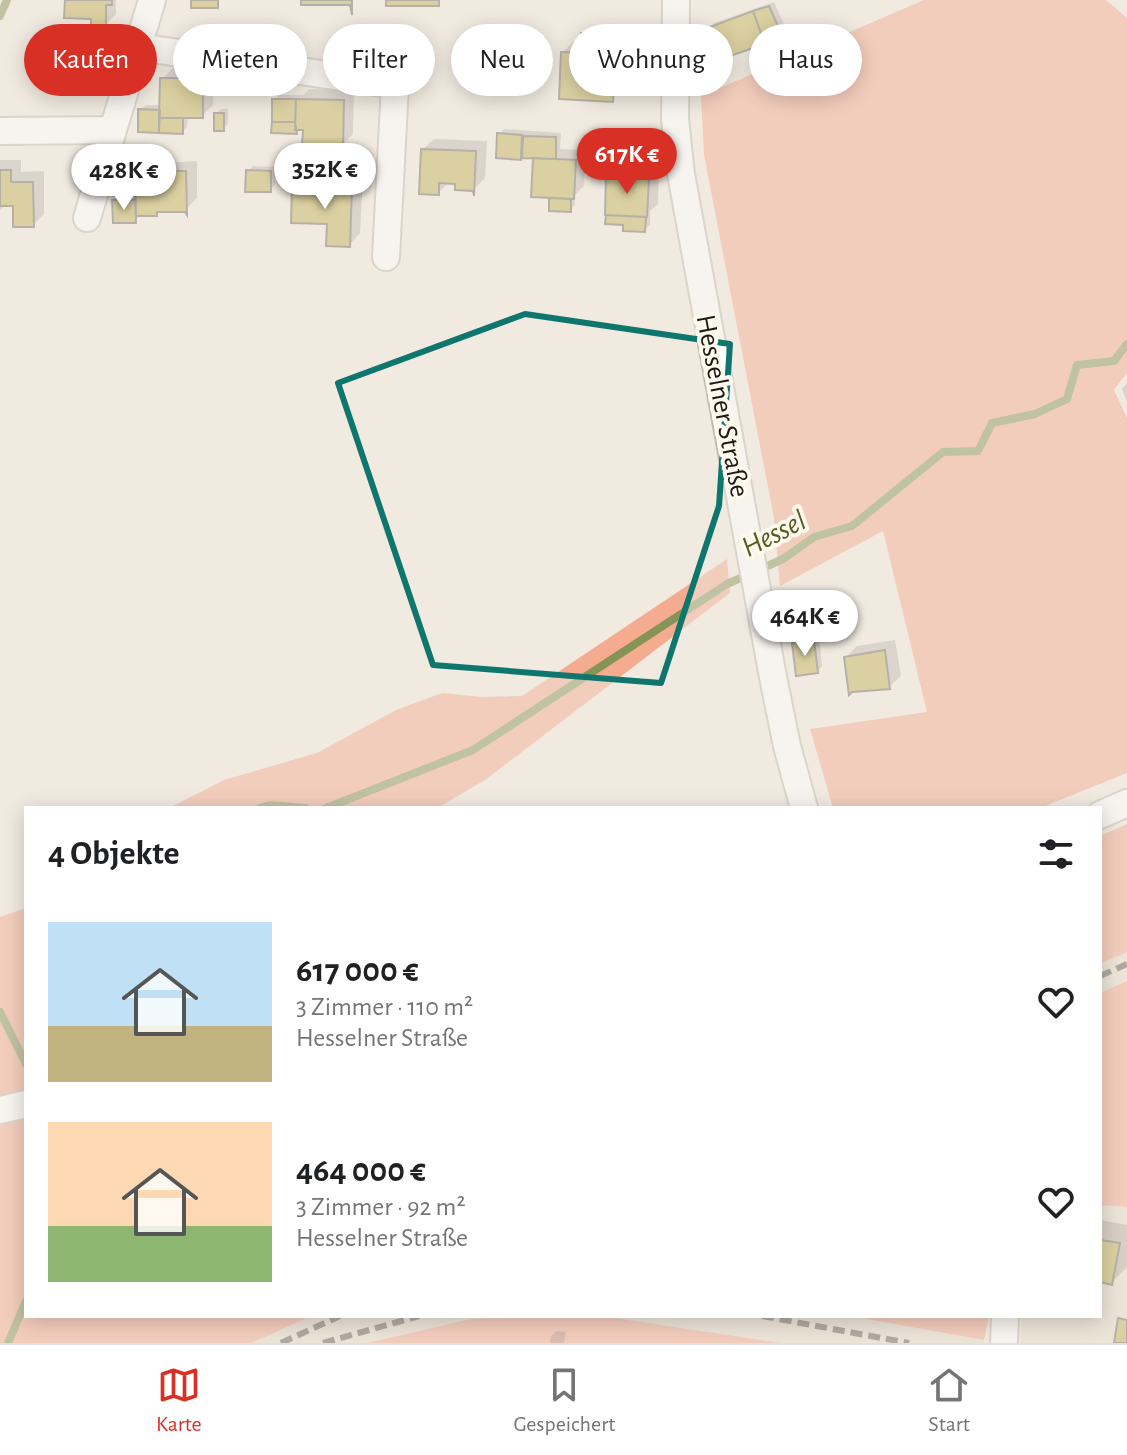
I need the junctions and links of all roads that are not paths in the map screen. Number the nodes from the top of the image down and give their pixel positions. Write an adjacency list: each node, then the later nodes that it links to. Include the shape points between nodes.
1 (152, 0): 3 (street)
2 (676, 0): 11 (street, Hesselner Straße, via 675,119 681,174 748,546)
3 (145, 24)
4 (157, 50): 9 (street, via 395,85)
5 (124, 96): 6 (street)
6 (113, 130): 7 (street); 8 (street)
7 (0, 131)
8 (87, 218)
9 (386, 257)
10 (1127, 803): 12 (street)
11 (803, 806)
12 (1102, 814)
13 (1005, 1318): 14 (street)
14 (1004, 1343)

